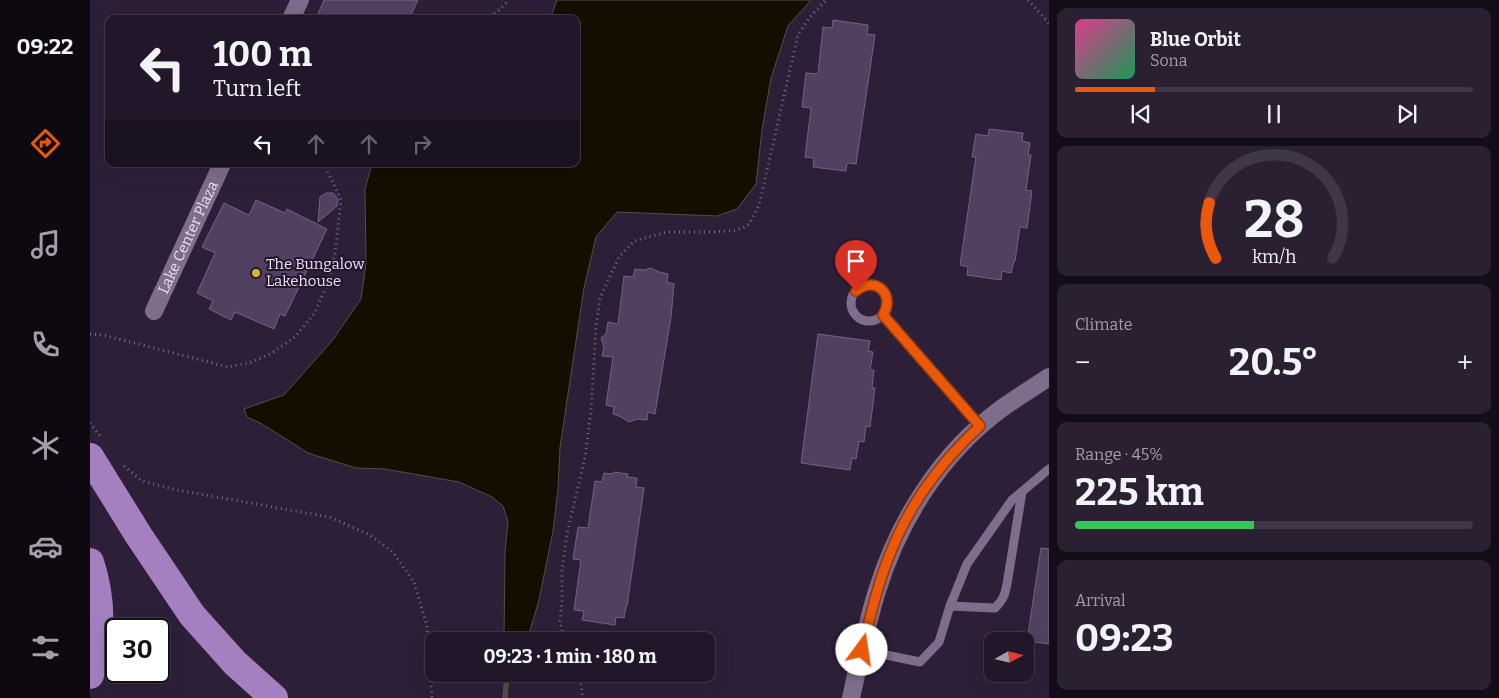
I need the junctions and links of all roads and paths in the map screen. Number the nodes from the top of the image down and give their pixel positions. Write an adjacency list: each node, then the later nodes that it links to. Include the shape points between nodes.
1 (300, 0): 5 (street)
2 (509, 0): 6 (path)
3 (826, 0): 22 (path, via 808,18 798,35 759,205 749,224 732,231 667,232 634,241 619,257 600,298 585,457 562,571)
4 (1028, 0): 7 (path)
5 (293, 15)
6 (493, 15)
7 (1049, 23)
8 (221, 167): 10 (street, Lake Center Plaza)
9 (325, 167): 12 (path, via 341,200 335,253 330,280 314,314 295,337 252,362 228,367)
10 (154, 311)
11 (883, 315): 11 (lane, via 887,305 882,290 866,285 856,291 851,302 858,317 868,321); 15 (lane)
12 (90, 334)
13 (1049, 377): 15 (street)
14 (90, 422): 16 (path)
15 (980, 426): 23 (street, via 944,462 908,517 879,584)
16 (95, 447): 26 (highway, via 139,536 192,615 235,663)
17 (122, 465): 27 (path, via 142,481 172,489 328,517 368,534 393,552 414,582 427,626)
18 (1049, 469): 19 (lane)
19 (1022, 492): 21 (lane, via 1012,500 967,564); 21 (lane, via 1002,601 995,608)
20 (90, 562): 24 (highway, via 98,591 100,617)
21 (950, 606): 23 (lane, via 939,642 920,662)
22 (562, 632)
23 (862, 650): 29 (street); 30 (street)
24 (90, 675)
25 (580, 682): 28 (path)
26 (274, 698)
27 (432, 698)
28 (583, 698)
29 (850, 698)
30 (862, 698)

